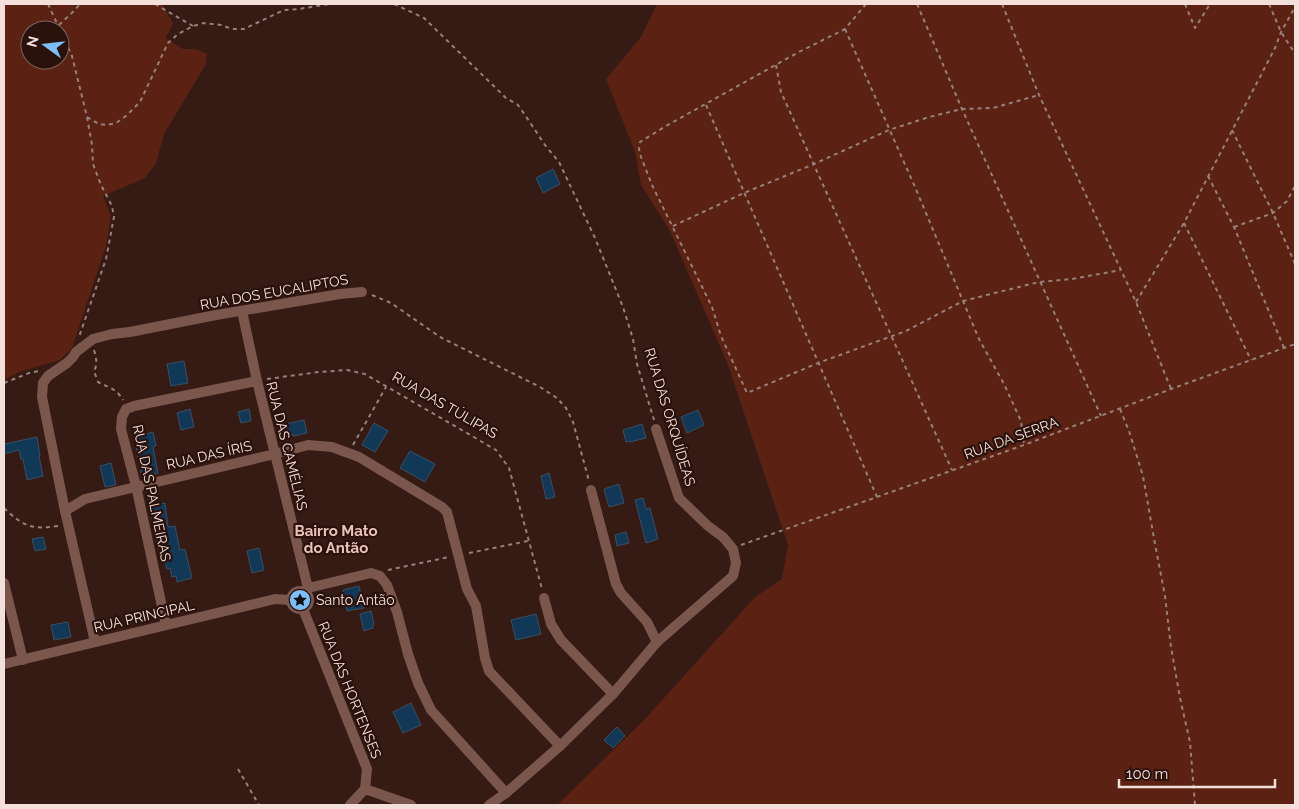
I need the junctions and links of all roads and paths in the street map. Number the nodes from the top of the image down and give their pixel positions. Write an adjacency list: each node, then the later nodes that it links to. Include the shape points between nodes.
1 (48, 4): 13 (path)
2 (80, 4): 14 (path)
3 (155, 4): 15 (path)
4 (329, 4): 15 (path, via 284,10 244,29 204,23)
5 (394, 4): 57 (path, RUA DAS ORQUÍDEAS, via 424,18 518,106 559,162 624,307)
6 (866, 4): 16 (path)
7 (917, 4): 23 (path)
8 (1002, 4): 21 (path)
9 (1185, 4): 10 (path, via 1195,28)
10 (1210, 4)
11 (1269, 4): 17 (path)
12 (1295, 7): 17 (path)
13 (56, 20)
14 (64, 20)
15 (193, 26): 24 (path, via 168,43 140,102 126,116 107,125)
16 (845, 29): 20 (path); 25 (path)
17 (1281, 32): 19 (path); 26 (path)
18 (70, 51): 24 (path)
19 (1295, 55)
20 (776, 65): 22 (path); 27 (path, via 781,92)
21 (1040, 95): 23 (path, via 993,108); 36 (path)
22 (705, 104): 30 (path); 33 (path, via 640,142 638,149)
23 (962, 109): 25 (path); 37 (path)
24 (87, 117): 46 (path, via 93,164 114,217 106,259)
25 (890, 130): 27 (path); 39 (path)
26 (1232, 130): 28 (path); 31 (path)
27 (814, 164): 30 (path); 42 (path)
28 (1208, 176): 32 (path); 34 (path)
29 (1295, 186): 31 (path, via 1287,201)
30 (744, 192): 33 (path); 48 (path)
31 (1273, 213): 34 (path); 35 (path)
32 (1184, 222): 40 (path); 47 (path)
33 (673, 226): 48 (path, via 712,307 721,336 747,393)
34 (1234, 227): 45 (path)
35 (1295, 264)
36 (1121, 270): 37 (path); 40 (path)
37 (1039, 282): 39 (path); 56 (path)
38 (362, 292): 41 (street, RUA DOS EUCALIPTOS); 63 (path, RUA DOS EUCALIPTOS, via 391,303 440,337 557,398 573,422)
39 (963, 301): 42 (path, via 906,331); 58 (path, via 1021,421)
40 (1136, 302): 53 (path)
41 (242, 311): 43 (street, RUA DOS EUCALIPTOS, via 112,334); 50 (street, RUA DAS CAMÉLIAS)
42 (891, 335): 48 (path); 61 (path)
43 (90, 341): 46 (street, RUA DOS EUCALIPTOS); 54 (path, via 96,356 94,371 98,382 119,393)
44 (1295, 344): 45 (path, RUA DA SERRA)
45 (1284, 348): 47 (path, RUA DA SERRA)
46 (76, 352): 49 (street, RUA DOS EUCALIPTOS)
47 (1251, 360): 53 (path, RUA DA SERRA)
48 (818, 362): 64 (path)
49 (58, 370): 51 (path, via 29,374); 66 (street, RUA DOS EUCALIPTOS, via 43,383 42,397)
50 (257, 381): 52 (path, RUA DAS TÚLIPAS, via 347,370 365,374); 54 (street, RUA DAS PALMEIRAS); 60 (street, RUA DAS CAMÉLIAS)
51 (4, 383)
52 (386, 387): 59 (path); 68 (path, RUA DAS TÚLIPAS, via 496,450 509,468)
53 (1171, 388): 55 (path, RUA DA SERRA)
54 (126, 409): 62 (street, RUA DAS PALMEIRAS, via 120,429)
55 (1120, 409): 56 (path, RUA DA SERRA); 91 (path, via 1143,476 1154,534 1178,690 1190,742)
56 (1101, 416): 58 (path, RUA DA SERRA)
57 (656, 429): 69 (street, RUA DAS ORQUÍDEAS, via 679,498 723,537)
58 (1024, 445): 61 (path, RUA DA SERRA)
59 (348, 453): 60 (street, RUA DAS ÍRIS, via 332,447 308,445); 70 (street, RUA DAS ÍRIS, via 442,507 447,512)
60 (275, 454): 62 (street, RUA DAS ÍRIS); 73 (street, RUA DAS CAMÉLIAS)
61 (952, 470): 64 (path, RUA DA SERRA)
62 (136, 486): 66 (street, RUA DAS ÍRIS, via 85,499); 77 (street, RUA DAS PALMEIRAS)
63 (591, 490): 79 (street, via 616,584 648,622)
64 (876, 497): 69 (path, RUA DA SERRA, via 742,544)
65 (4, 508): 67 (path, via 24,524 42,528)
66 (65, 511): 67 (street, RUA DOS EUCALIPTOS)
67 (68, 525): 78 (street, RUA DOS EUCALIPTOS)
68 (529, 541): 70 (path); 74 (path, RUA DAS TÚLIPAS)
69 (734, 552): 79 (street, via 733,576)
70 (458, 555): 71 (path); 83 (street, RUA DAS ÍRIS, via 467,589 476,606 489,671)
71 (371, 573): 73 (street); 86 (street, via 380,576 387,585 418,683 431,710)
72 (4, 583): 80 (street)
73 (307, 591): 75 (street, via 296,591); 76 (street, via 308,605)
74 (544, 598): 82 (street, via 551,624 561,640)
75 (290, 600): 76 (street, via 292,606); 77 (street, RUA PRINCIPAL, via 275,599)
76 (303, 609): 85 (street, RUA DAS HORTENSES, via 367,769)
77 (166, 625): 78 (street, RUA PRINCIPAL)
78 (95, 642): 80 (street, RUA PRINCIPAL)
79 (658, 642): 82 (street)
80 (23, 660): 81 (street, RUA PRINCIPAL)
81 (4, 664)
82 (613, 694): 83 (street)
83 (560, 746): 86 (street)
84 (238, 769): 87 (path)
85 (365, 789): 88 (street); 89 (street)
86 (506, 793): 90 (street)
87 (259, 805)
88 (350, 805)
89 (411, 805)
90 (489, 805)
91 (1195, 805)

